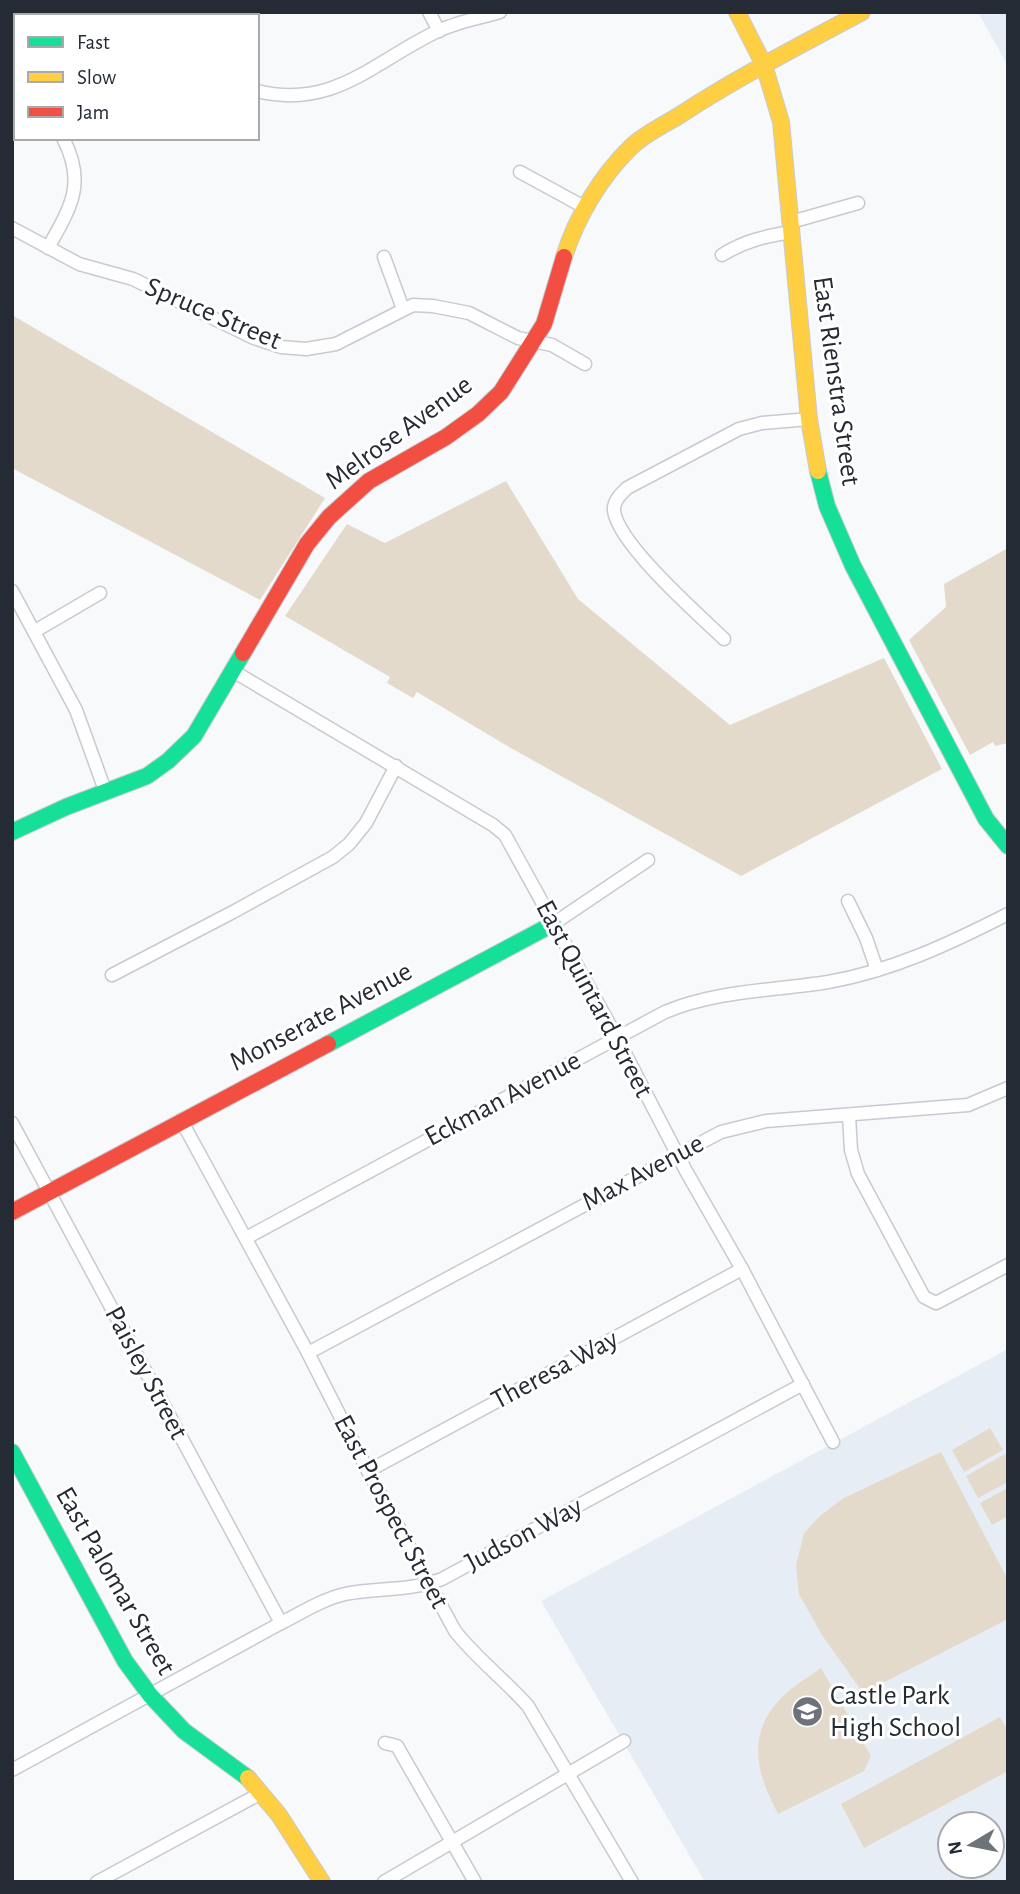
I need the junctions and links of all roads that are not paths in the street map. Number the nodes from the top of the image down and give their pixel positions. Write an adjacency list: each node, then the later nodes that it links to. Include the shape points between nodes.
1 (429, 12): 5 (street)
2 (500, 12): 5 (street)
3 (737, 12): 6 (street, East Rienstra Street)
4 (862, 12): 6 (street, Melrose Avenue)
5 (439, 31): 7 (street, via 329,90 294,96)
6 (764, 65): 11 (street, Melrose Avenue, via 633,145); 12 (street, East Rienstra Street, via 781,122)
7 (259, 91)
8 (63, 140): 14 (street, via 74,168 74,195)
9 (520, 172): 11 (street)
10 (858, 203): 12 (street)
11 (586, 208): 18 (street, Melrose Avenue, via 569,242 556,291)
12 (791, 227): 15 (street, via 743,243); 20 (street, East Rienstra Street)
13 (12, 228): 14 (street, Spruce Street)
14 (48, 248): 17 (street, Spruce Street, via 79,264 133,279 254,338 281,346 306,349 336,344)
15 (722, 256)
16 (384, 257): 17 (street)
17 (403, 309): 18 (street, Spruce Street, via 423,305 469,313)
18 (534, 343): 19 (street, Spruce Street, via 552,345); 25 (street, Melrose Avenue, via 501,392 478,414 369,481 329,517 307,544)
19 (585, 364)
20 (809, 419): 24 (street, via 740,429 618,496 614,511 627,539); 29 (street, East Rienstra Street, via 827,506 852,566 986,819)
21 (12, 591): 23 (street)
22 (100, 593): 23 (street)
23 (34, 631): 27 (street, via 76,710)
24 (724, 639)
25 (233, 671): 26 (street, East Quintard Street); 27 (street, Melrose Avenue, via 181,750 147,776)
26 (397, 766): 33 (street, East Quintard Street, via 505,835); 35 (street, via 366,823 333,856)
27 (106, 793): 28 (street, Melrose Avenue)
28 (12, 832)
29 (1008, 846)
30 (648, 860): 33 (street, Monserate Avenue)
31 (848, 901): 34 (street)
32 (1008, 914): 34 (street, Eckman Avenue, via 945,946)
33 (553, 924): 36 (street, East Quintard Street); 39 (street, Monserate Avenue)
34 (877, 970): 36 (street, Eckman Avenue, via 829,982 746,990 700,1000 665,1012)
35 (112, 975)
36 (617, 1038): 41 (street, East Quintard Street); 44 (street, Eckman Avenue)
37 (1008, 1088): 38 (street, Max Avenue, via 968,1105)
38 (849, 1116): 41 (street, Max Avenue, via 741,1126); 45 (street, via 858,1174 925,1297 936,1303)
39 (181, 1120): 42 (street, Monserate Avenue); 44 (street, East Prospect Street)
40 (12, 1123): 42 (street, Paisley Street)
41 (678, 1155): 46 (street, East Quintard Street); 47 (street, Max Avenue)
42 (49, 1192): 43 (street, Monserate Avenue); 53 (street, Paisley Street)
43 (12, 1212)
44 (246, 1238): 47 (street, East Prospect Street)
45 (1008, 1265)
46 (742, 1269): 48 (street, East Quintard Street); 51 (street, Theresa Way)
47 (309, 1353): 51 (street, East Prospect Street)
48 (803, 1384): 49 (street, East Quintard Street); 52 (street, Judson Way)
49 (833, 1441)
50 (12, 1451): 54 (street, East Palomar Street, via 125,1661)
51 (368, 1471): 52 (street, East Prospect Street)
52 (428, 1584): 53 (street, Judson Way, via 345,1594); 58 (street, East Prospect Street, via 468,1648 528,1706)
53 (281, 1623): 54 (street, Judson Way)
54 (150, 1695): 57 (street, Judson Way); 59 (street, East Palomar Street, via 184,1731 234,1766)
55 (624, 1741): 58 (street)
56 (385, 1743): 60 (street, via 397,1746)
57 (12, 1770)
58 (569, 1773): 60 (street); 65 (street, East Prospect Street)
59 (261, 1793): 61 (street); 62 (street, East Palomar Street)
60 (453, 1843): 63 (street); 64 (street)
61 (97, 1882)
62 (322, 1882)
63 (384, 1882)
64 (475, 1882)
65 (632, 1882)

